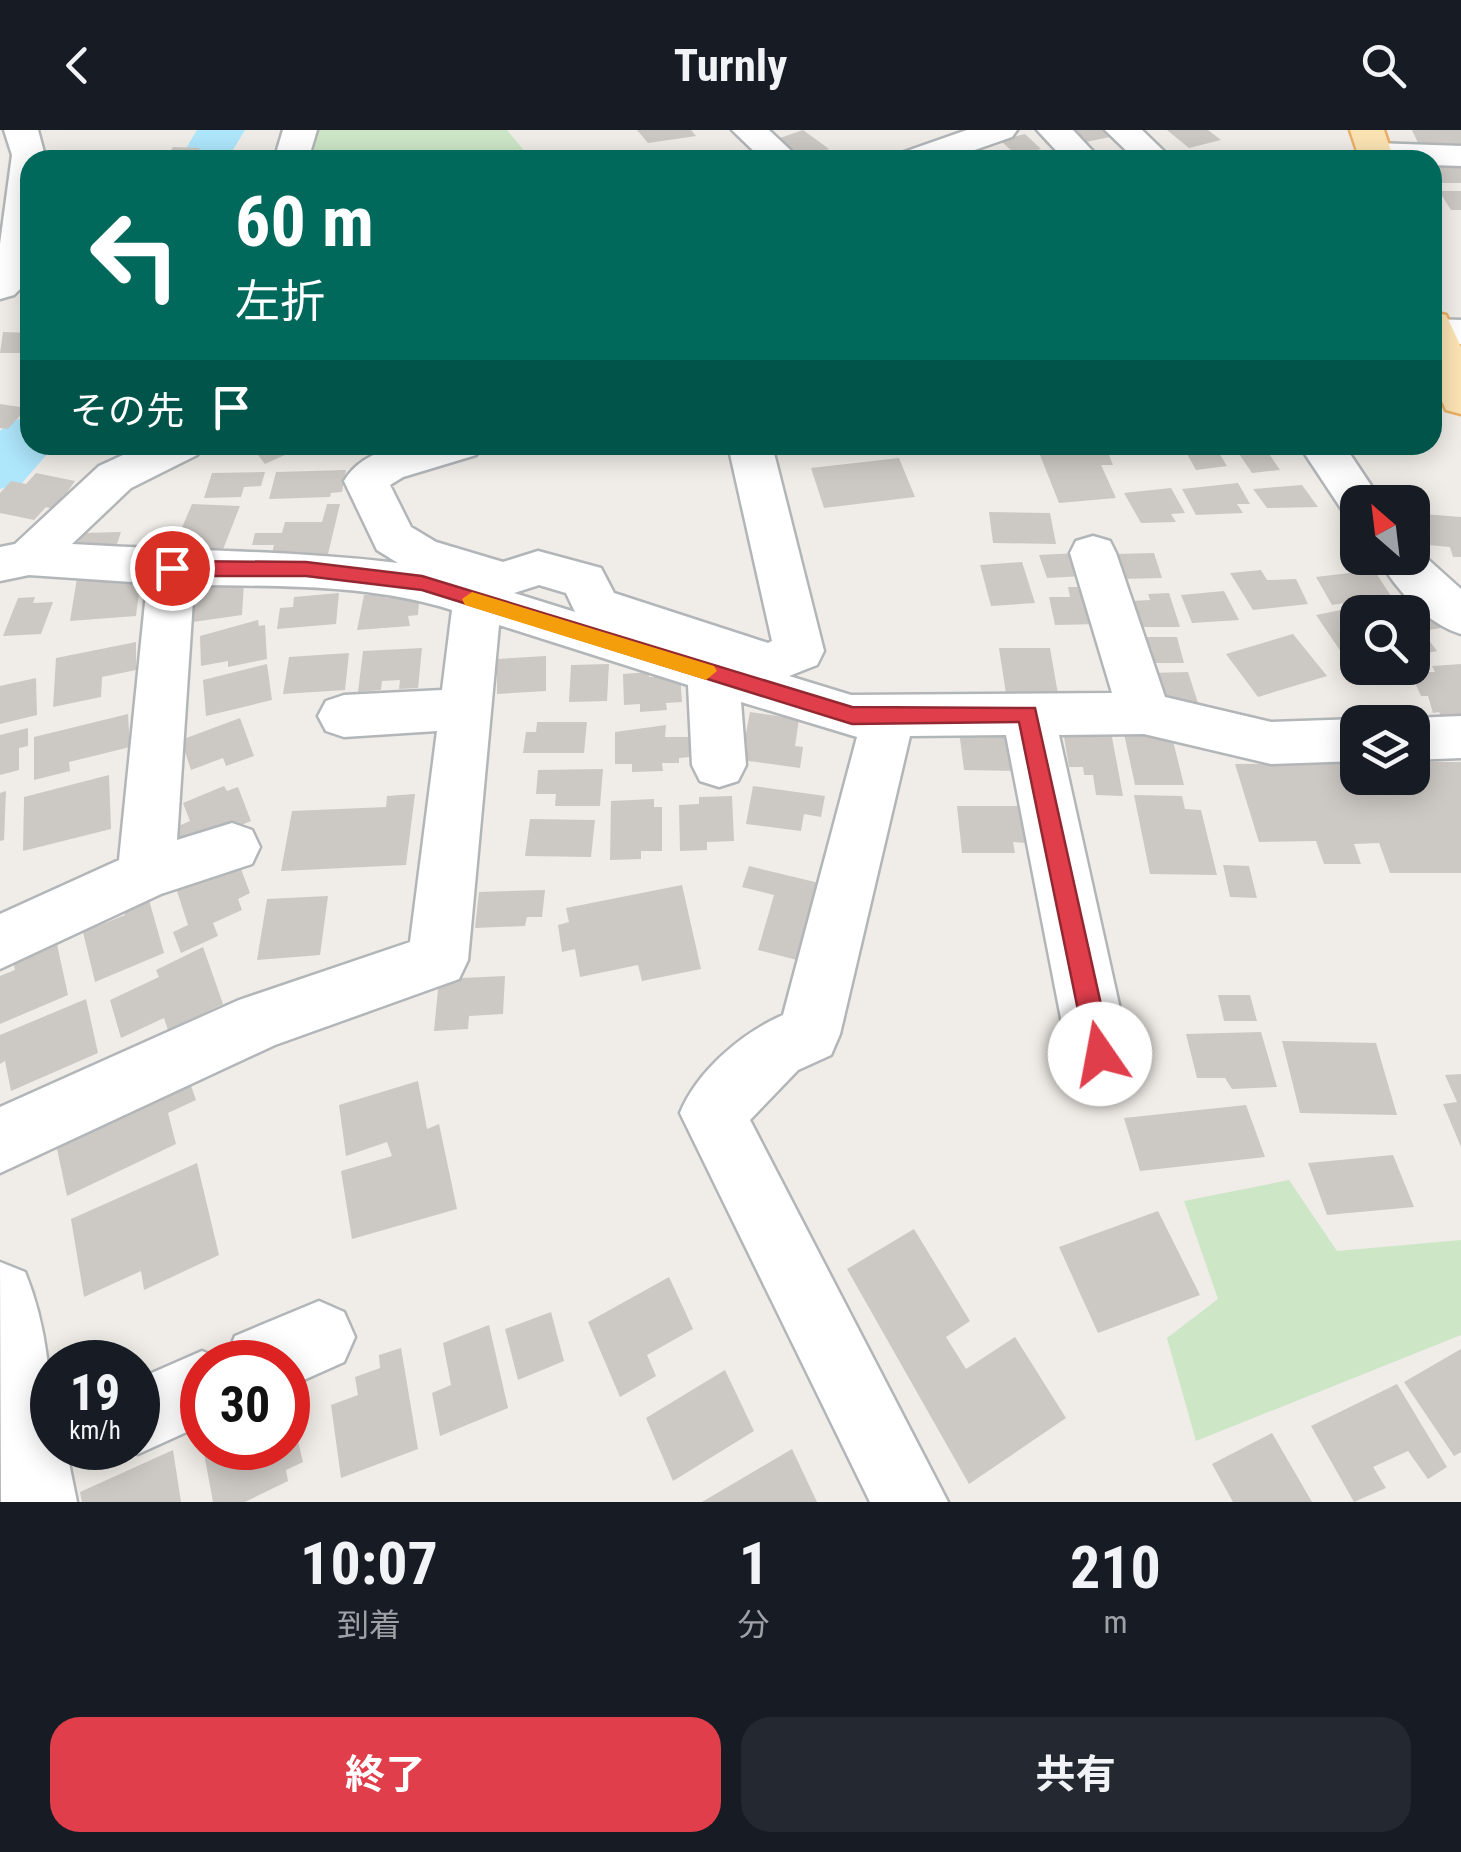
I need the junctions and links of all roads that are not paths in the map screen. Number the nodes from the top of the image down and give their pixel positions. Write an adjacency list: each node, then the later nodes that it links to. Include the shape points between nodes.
1 (749, 130): 5 (street)
2 (1000, 130): 6 (street)
3 (1054, 130): 7 (street)
4 (1122, 130): 8 (street)
5 (772, 150)
6 (942, 150)
7 (1074, 150)
8 (1145, 150)
9 (20, 231): 10 (street, via 15,273)
10 (0, 287)
11 (1443, 329): 12 (main road)
12 (1461, 400)
13 (161, 455): 19 (street, via 115,477)
14 (426, 455): 15 (street, via 387,466 366,481 393,538 420,554 504,578 538,568 584,580 595,606 770,663 799,651)
15 (752, 455)
16 (1328, 455): 17 (street)
17 (1348, 485)
18 (1093, 554): 26 (street)
19 (15, 561): 20 (street)
20 (172, 568): 22 (street, via 306,569 422,583); 35 (street)
21 (1414, 575): 23 (street)
22 (477, 601): 24 (street); 25 (street)
23 (1461, 616)
24 (713, 674): 28 (street, via 852,716); 33 (street)
25 (466, 709): 29 (street); 38 (street, via 438,960 261,1021)
26 (1144, 713): 27 (street); 32 (street, via 1270,743)
27 (1028, 714): 28 (street); 37 (street)
28 (889, 715): 41 (street, via 810,1034 776,1049 712,1113)
29 (344, 716)
30 (1461, 737): 31 (street)
31 (1430, 738)
32 (1340, 741)
33 (719, 765)
34 (232, 847): 35 (street)
35 (146, 874): 36 (street)
36 (0, 942)
37 (1100, 1054)
38 (0, 1140)
39 (0, 1297): 40 (street)
40 (46, 1471)
41 (910, 1502)

